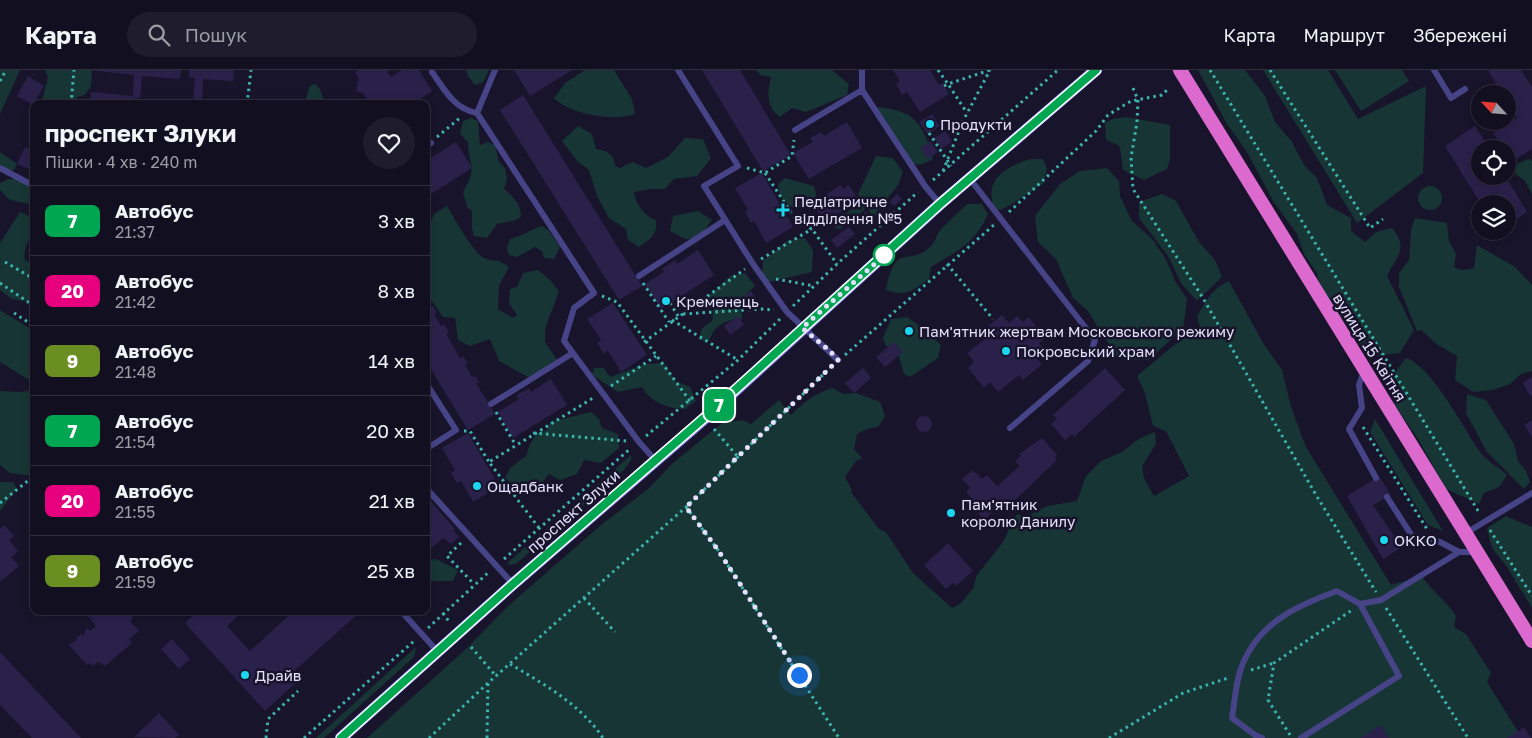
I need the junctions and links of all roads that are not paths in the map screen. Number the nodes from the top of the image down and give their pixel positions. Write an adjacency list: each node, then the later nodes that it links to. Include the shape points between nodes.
1 (495, 70): 10 (lane)
2 (678, 70): 16 (lane, via 738,166 704,186)
3 (862, 70): 9 (lane)
4 (1096, 70): 13 (main road, проспект Злуки)
5 (1180, 70): 21 (highway, вулиця 15 Квітня)
6 (1434, 70): 8 (lane, via 1451,98)
7 (432, 72): 10 (lane, via 452,101)
8 (1465, 89)
9 (862, 90): 11 (lane); 15 (lane)
10 (477, 113): 19 (lane, via 594,293 574,308 564,341)
11 (795, 130)
12 (0, 168): 14 (lane)
13 (970, 179): 15 (main road, проспект Злуки); 24 (lane, via 1095,340 1088,361)
14 (30, 184)
15 (940, 204): 18 (main road, проспект Злуки)
16 (725, 220): 17 (lane); 18 (lane, via 761,276)
17 (639, 276)
18 (802, 328): 20 (lane); 26 (main road, проспект Злуки)
19 (573, 353): 23 (lane); 26 (lane)
20 (838, 360)
21 (1365, 370): 27 (lane, via 1359,385 1362,408 1349,429); 31 (highway, вулиця 15 Квітня)
22 (430, 388): 25 (lane, via 456,430)
23 (491, 404)
24 (1010, 428)
25 (430, 447)
26 (656, 461): 34 (main road, проспект Злуки)
27 (1376, 478)
28 (430, 492): 34 (lane)
29 (1532, 493): 31 (lane)
30 (1387, 497): 32 (lane, via 1412,536)
31 (1466, 533): 33 (highway, вулиця 15 Квітня)
32 (1459, 552): 33 (lane); 35 (lane, via 1381,600)
33 (1477, 552): 37 (highway, вулиця 15 Квітня)
34 (513, 584): 38 (main road, проспект Злуки)
35 (1360, 604): 40 (lane, via 1337,591 1284,614 1263,630 1243,662 1232,718); 41 (lane, via 1399,676)
36 (404, 615): 38 (lane)
37 (1532, 642)
38 (438, 652): 39 (main road, проспект Злуки)
39 (341, 738)
40 (1262, 738)
41 (1301, 738)

